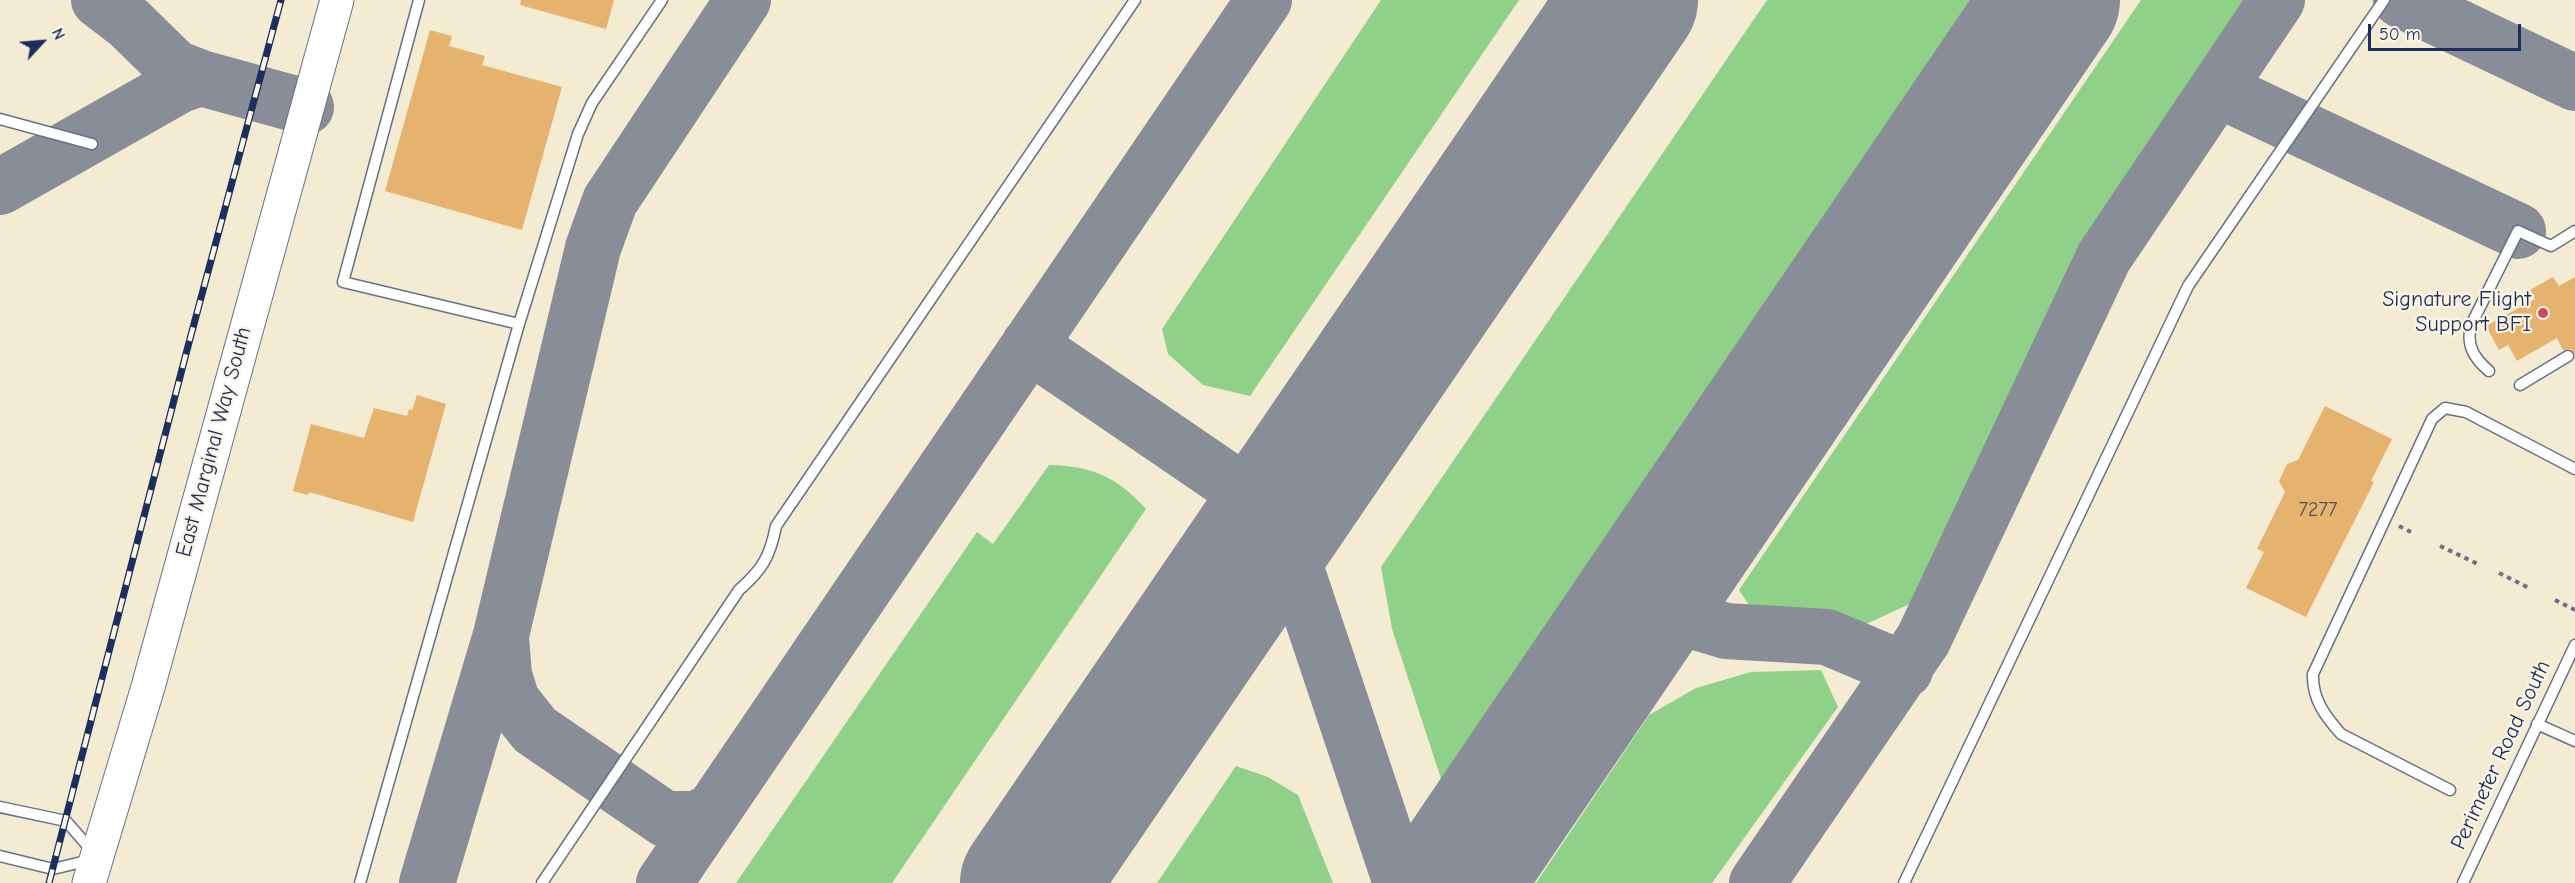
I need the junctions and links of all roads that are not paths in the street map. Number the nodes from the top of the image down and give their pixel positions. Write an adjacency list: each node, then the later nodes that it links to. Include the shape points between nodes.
1 (337, 0): 20 (main road, East Marginal Way South)
2 (419, 0): 9 (lane, via 343,282)
3 (662, 0): 9 (lane, via 591,103)
4 (1135, 0): 22 (lane, via 776,526 771,551 754,577 739,590)
5 (2384, 0): 23 (lane, via 2188,286)
6 (0, 119): 7 (lane)
7 (92, 144)
8 (2575, 231): 11 (lane, via 2551,246 2518,231 2468,336 2473,354)
9 (519, 324): 21 (lane)
10 (2568, 356): 12 (lane)
11 (2489, 371)
12 (2520, 384)
13 (2575, 469): 17 (lane, via 2466,412 2445,408 2432,419 2313,674 2317,702 2342,734)
14 (2575, 645): 15 (lane, Perimeter Road South)
15 (2537, 724): 16 (lane); 24 (lane, Perimeter Road South)
16 (2575, 741)
17 (2450, 790)
18 (0, 807): 20 (lane, via 66,821)
19 (0, 856): 20 (lane, via 53,869)
20 (94, 870)
21 (360, 883)
22 (542, 883)
23 (1904, 883)
24 (2463, 883)

